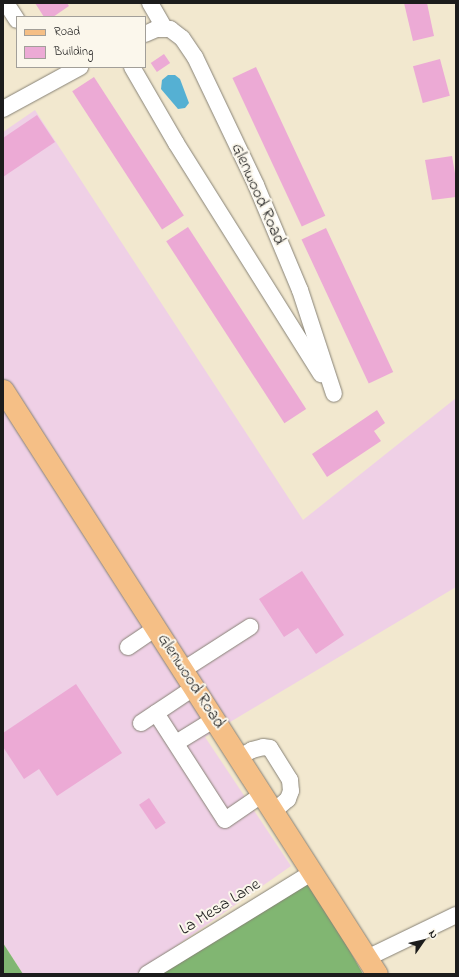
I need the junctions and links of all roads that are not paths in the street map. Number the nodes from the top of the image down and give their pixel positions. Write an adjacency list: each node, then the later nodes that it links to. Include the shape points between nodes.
1 (6, 3): 3 (street)
2 (150, 3): 4 (street)
3 (16, 18)
4 (165, 29): 5 (street); 7 (street, Glenwood Road, via 170,29 182,38 195,57 256,185 300,290 334,394 257,274)
5 (146, 34)
6 (78, 68): 8 (street)
7 (133, 68)
8 (3, 109)
9 (3, 390): 11 (main road, Glenwood Road)
10 (250, 627): 13 (street)
11 (156, 628): 12 (street); 13 (main road, Glenwood Road)
12 (128, 647)
13 (183, 670): 14 (main road, Glenwood Road)
14 (194, 687): 15 (street); 16 (main road, Glenwood Road)
15 (156, 713): 17 (street); 18 (street)
16 (215, 719): 18 (street); 19 (main road, Glenwood Road)
17 (141, 723)
18 (176, 743): 20 (street, via 225,820)
19 (239, 757): 20 (main road, Glenwood Road); 20 (street, via 252,750 270,748 290,780 291,791 288,799)
20 (269, 803): 21 (main road, Glenwood Road)
21 (313, 872): 23 (main road, Glenwood Road); 24 (street, La Mesa Lane)
22 (456, 915): 23 (street)
23 (372, 966)
24 (147, 974)

